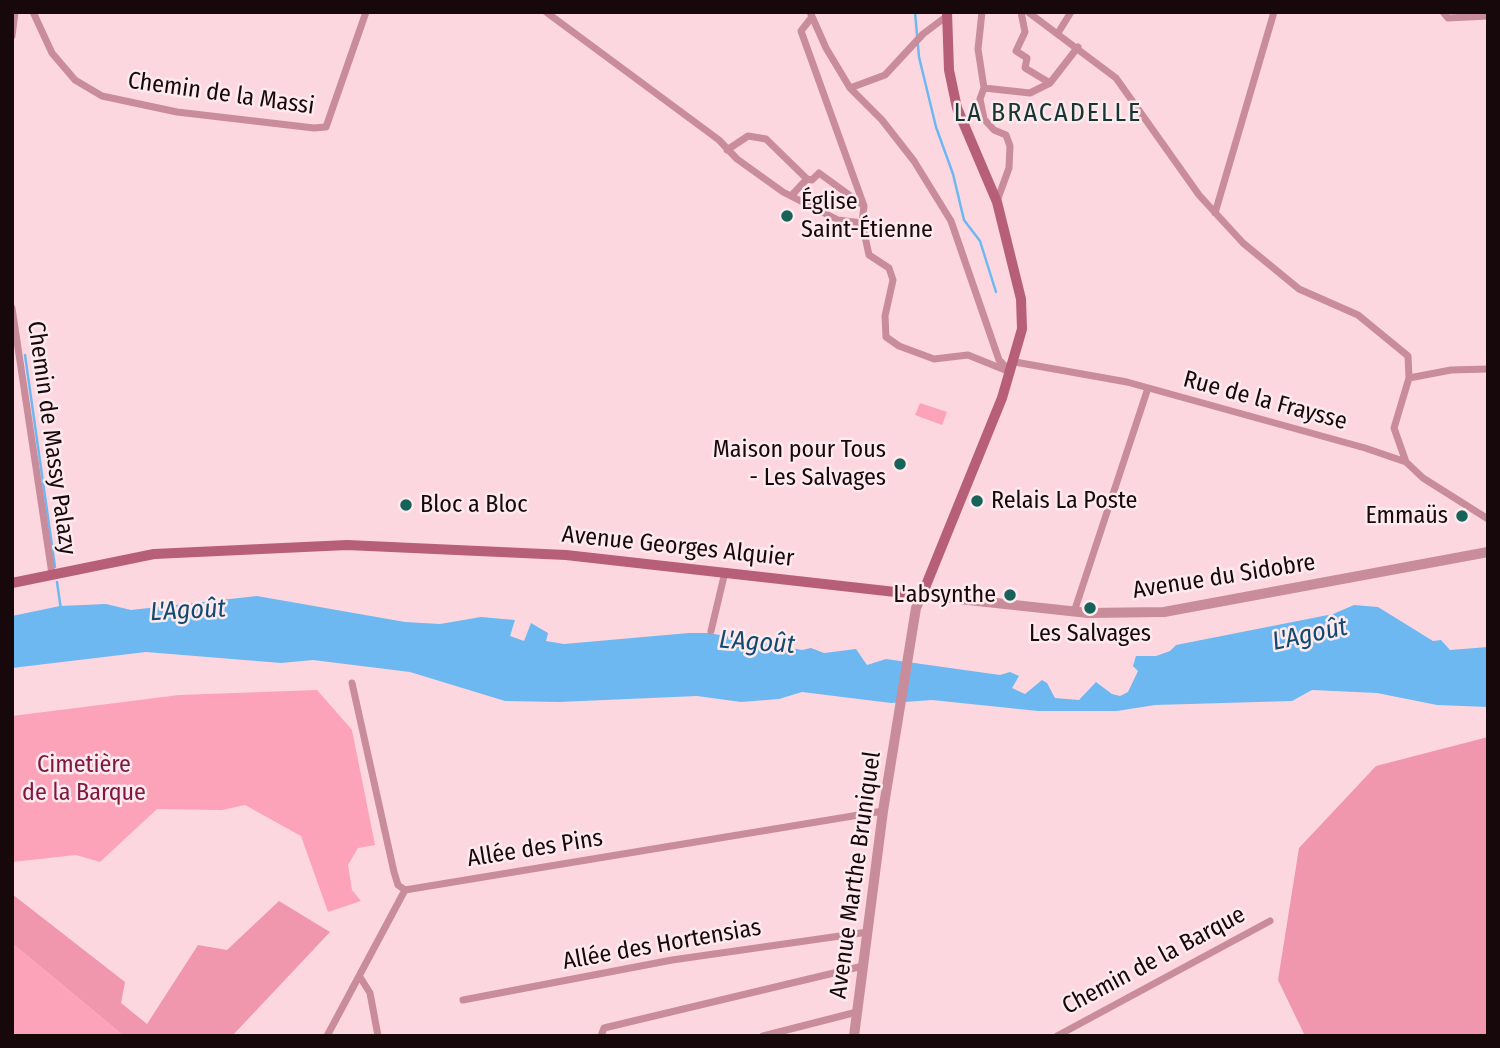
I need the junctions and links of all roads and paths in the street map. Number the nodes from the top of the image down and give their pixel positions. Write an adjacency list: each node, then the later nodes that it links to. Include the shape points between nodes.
1 (15, 12): 15 (street)
2 (33, 12): 3 (street, Chemin de la Massi, via 52,53 75,80 102,96 177,112 314,128 327,127)
3 (366, 12)
4 (546, 12): 20 (street)
5 (982, 12): 19 (street, via 978,49)
6 (1021, 12): 17 (street, via 1025,32 1016,51 1027,58 1025,68)
7 (1028, 12): 14 (street)
8 (1071, 12): 14 (street)
9 (1274, 12): 25 (street)
10 (1443, 12): 13 (street, via 1448,18)
11 (947, 14): 18 (street, via 885,75); 23 (main road, via 949,70 957,108)
12 (811, 15): 18 (street); 24 (street, via 801,31)
13 (1488, 16)
14 (1058, 33): 16 (street)
15 (12, 36)
16 (1077, 47): 17 (street); 25 (street, via 1116,78)
17 (1050, 83): 19 (street, via 1030,93)
18 (850, 88): 28 (street, via 914,162 951,221 999,360)
19 (984, 88): 23 (street, via 980,99 984,119 1006,135 1010,146 1009,168)
20 (727, 150): 21 (street, via 748,136 766,139); 22 (street)
21 (807, 179): 22 (street); 24 (street, via 818,173)
22 (791, 197): 26 (street, via 838,220)
23 (997, 202): 28 (main road, via 1021,299 1022,329)
24 (864, 206): 26 (street)
25 (1215, 212): 31 (street, via 1243,243 1299,289 1358,315 1391,339 1408,356)
26 (862, 223): 28 (street, Rue de la Fraysse, via 869,255 889,268 893,280 885,316 886,337 934,359 968,355)
27 (12, 308): 37 (street, Chemin de Massy Palazy)
28 (1013, 367): 32 (street, Rue de la Fraysse); 39 (main road)
29 (1484, 370): 30 (street); 31 (street, via 1451,370)
30 (1488, 377)
31 (1409, 378): 33 (street, via 1394,428)
32 (1148, 388): 33 (street, Rue de la Fraysse); 40 (street)
33 (1406, 462): 34 (street, Rue de la Fraysse)
34 (1488, 519)
35 (1488, 552): 40 (street, Avenue du Sidobre, via 1164,612)
36 (725, 572): 37 (main road, Avenue Georges Alquier, via 566,555 347,545 154,554); 39 (main road, Avenue Georges Alquier); 41 (street)
37 (52, 574): 38 (main road, Avenue Georges Alquier)
38 (12, 583)
39 (922, 595): 40 (street, Avenue du Sidobre); 43 (street, Avenue Marthe Bruniquel, via 916,608)
40 (1074, 612)
41 (711, 631)
42 (352, 683): 44 (street, via 394,872)
43 (883, 811): 44 (street, Allée des Pins); 46 (street, Avenue Marthe Bruniquel)
44 (405, 890): 48 (street)
45 (1270, 921): 56 (street, Chemin de la Barque)
46 (868, 932): 47 (street, Avenue Marthe Bruniquel); 49 (street, Allée des Hortensias, via 671,960)
47 (863, 966): 50 (street, Avenue Marthe Bruniquel); 53 (street, via 604,1028)
48 (360, 977): 51 (street); 52 (street, via 370,993)
49 (463, 1000)
50 (857, 1012): 54 (street); 55 (street, Avenue Marthe Bruniquel)
51 (327, 1036)
52 (378, 1036)
53 (601, 1036)
54 (763, 1036)
55 (854, 1036)
56 (1057, 1036)

